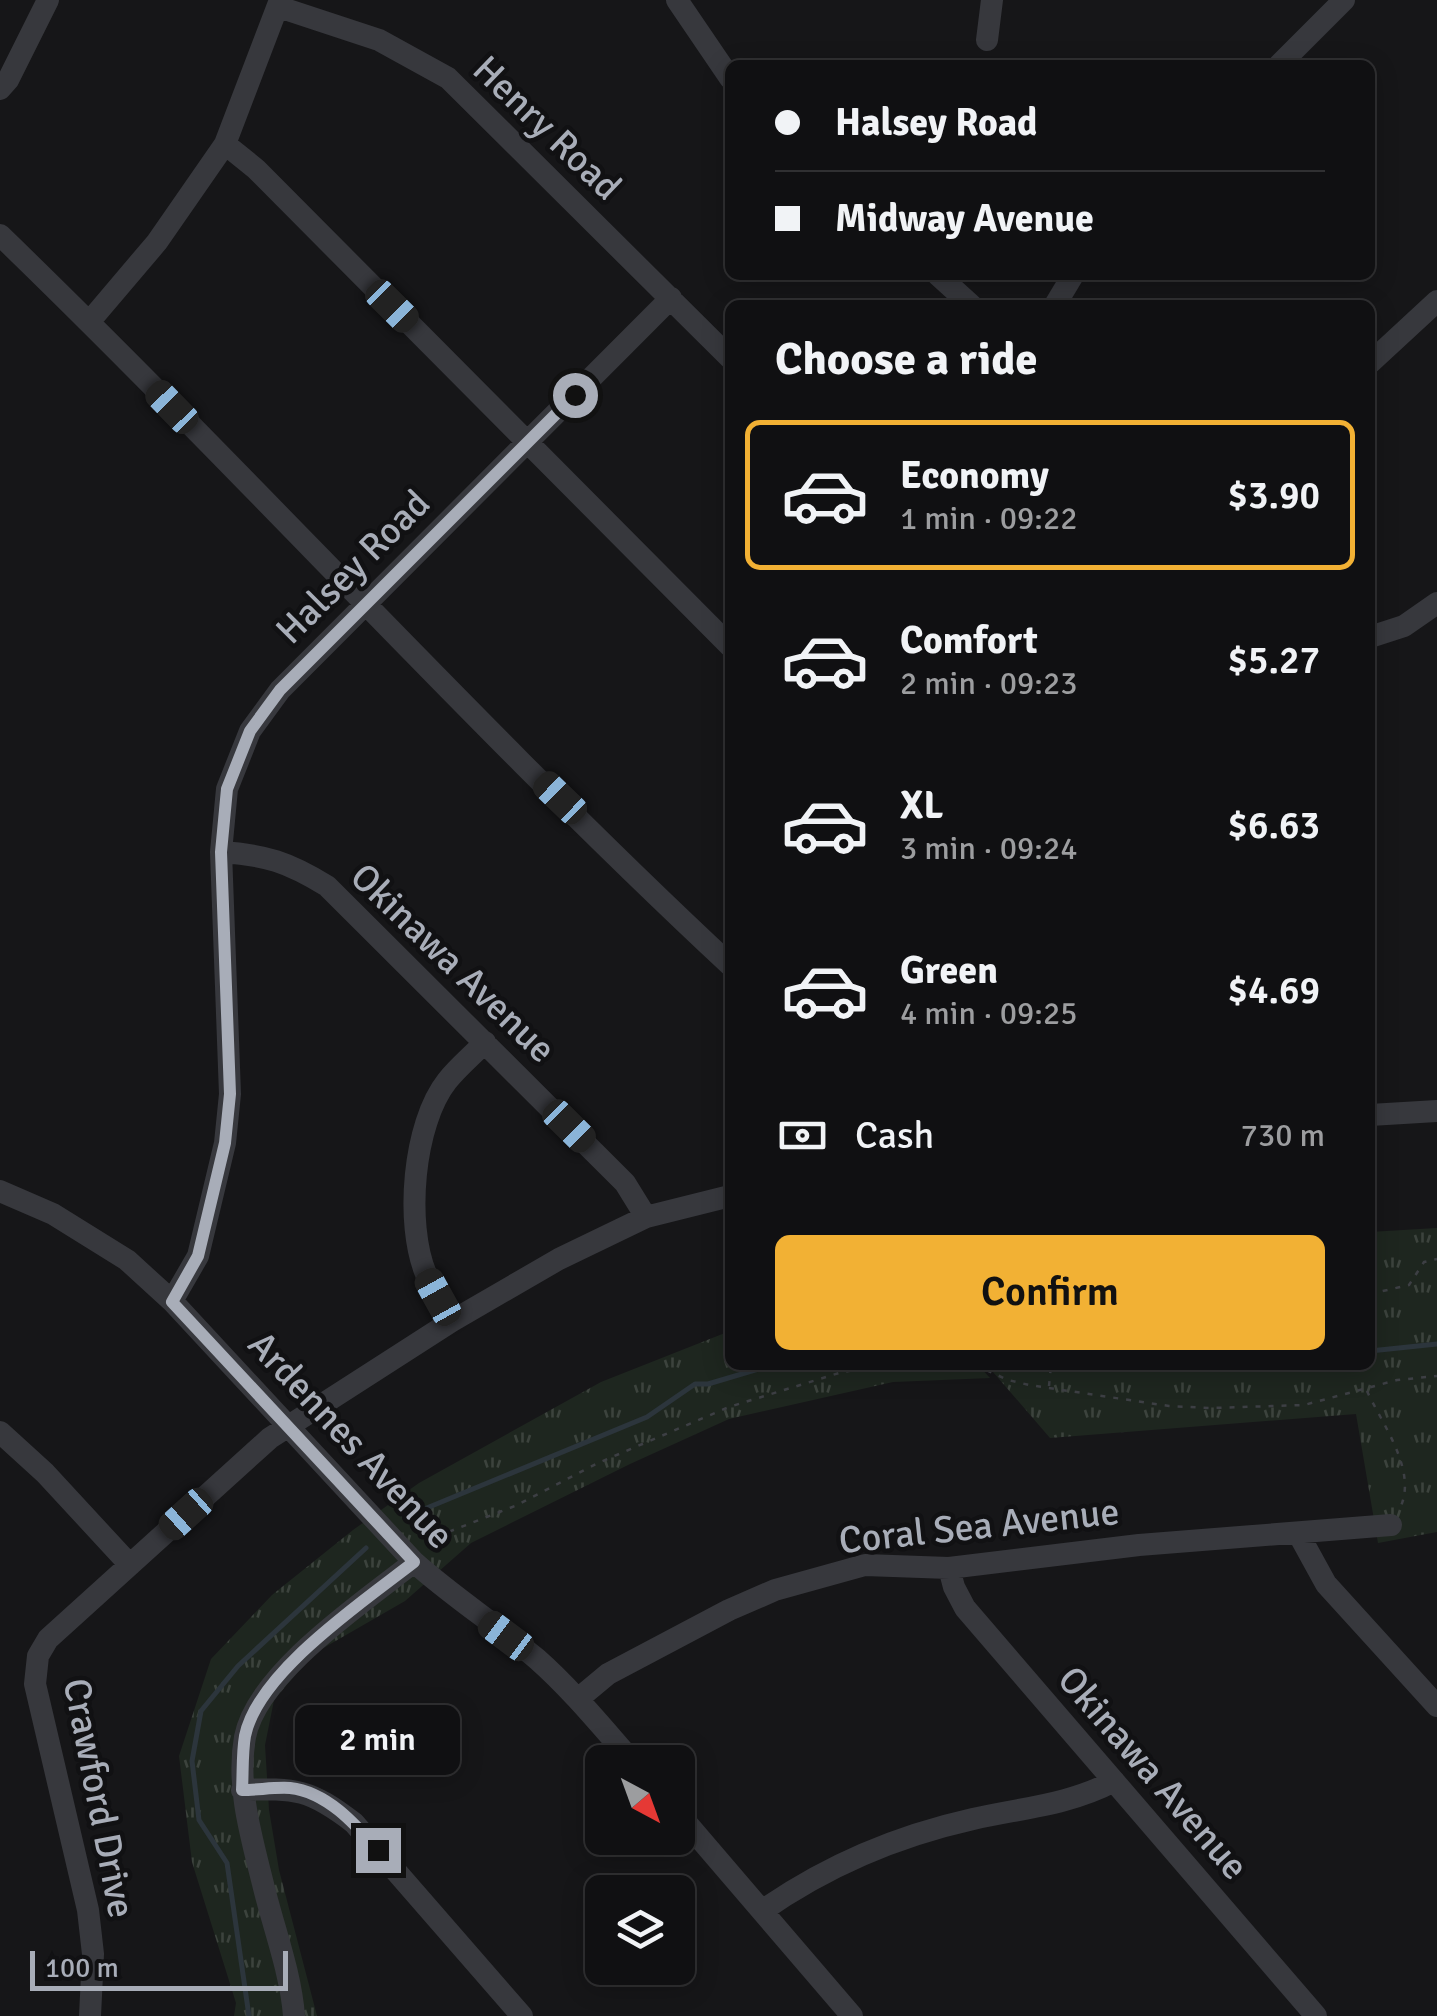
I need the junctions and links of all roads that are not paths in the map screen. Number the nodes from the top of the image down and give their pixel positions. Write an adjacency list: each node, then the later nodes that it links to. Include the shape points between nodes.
1 (48, 0): 9 (street)
2 (677, 0): 8 (street)
3 (992, 0): 6 (street)
4 (1340, 1): 7 (street)
5 (279, 4): 10 (street); 13 (street, Henry Road, via 378,40 448,78)
6 (987, 40)
7 (1284, 60)
8 (725, 71)
9 (0, 89)
10 (225, 144): 16 (street, via 157,242); 19 (street)
11 (0, 235): 16 (street)
12 (944, 280): 14 (street)
13 (670, 298): 17 (street, Henry Road); 19 (street, Halsey Road)
14 (966, 300)
15 (1437, 301): 18 (street)
16 (90, 322): 21 (street)
17 (725, 353)
18 (1375, 358)
19 (527, 443): 21 (street, Halsey Road); 23 (street)
20 (1437, 604): 22 (street)
21 (364, 606): 24 (street, Halsey Road, via 280,690 250,731 227,789); 25 (street)
22 (1375, 635)
23 (725, 641)
24 (221, 852): 26 (street, Okinawa Avenue, via 289,863 327,886); 32 (street, Halsey Road, via 230,1094 225,1143 198,1256)
25 (725, 960)
26 (485, 1042): 31 (street, Okinawa Avenue, via 625,1183); 33 (street, via 446,1082 421,1138 414,1224 425,1273)
27 (1437, 1111): 28 (street)
28 (1375, 1114)
29 (0, 1191): 32 (street, Ardennes Avenue, via 53,1214 127,1260)
30 (725, 1197): 31 (street, Crawford Drive)
31 (646, 1217): 33 (street, Crawford Drive)
32 (172, 1302): 34 (street, Ardennes Avenue)
33 (452, 1322): 34 (street, Crawford Drive)
34 (289, 1426): 38 (street, Ardennes Avenue); 39 (street, Crawford Drive)
35 (0, 1432): 39 (street)
36 (1391, 1525): 37 (street, Coral Sea Avenue)
37 (1298, 1533): 40 (street, Coral Sea Avenue); 42 (street, via 1326,1584)
38 (414, 1562): 41 (street, Ardennes Avenue); 45 (street, via 280,1676 245,1734)
39 (130, 1566): 48 (street, Crawford Drive, via 48,1639 35,1684 88,1910)
40 (949, 1568): 41 (street, Coral Sea Avenue, via 866,1565 775,1590 608,1674); 44 (street, Okinawa Avenue, via 965,1608)
41 (578, 1699): 43 (street, Ardennes Avenue)
42 (1437, 1706)
43 (618, 1745)
44 (1114, 1781): 47 (street, via 1083,1797 881,1846 805,1881); 52 (street, Okinawa Avenue)
45 (242, 1790): 49 (street); 50 (street, via 292,1788 326,1801 354,1823)
46 (695, 1834): 47 (street)
47 (762, 1911): 51 (street)
48 (90, 2016)
49 (294, 2016)
50 (522, 2016)
51 (852, 2016)
52 (1316, 2016)

